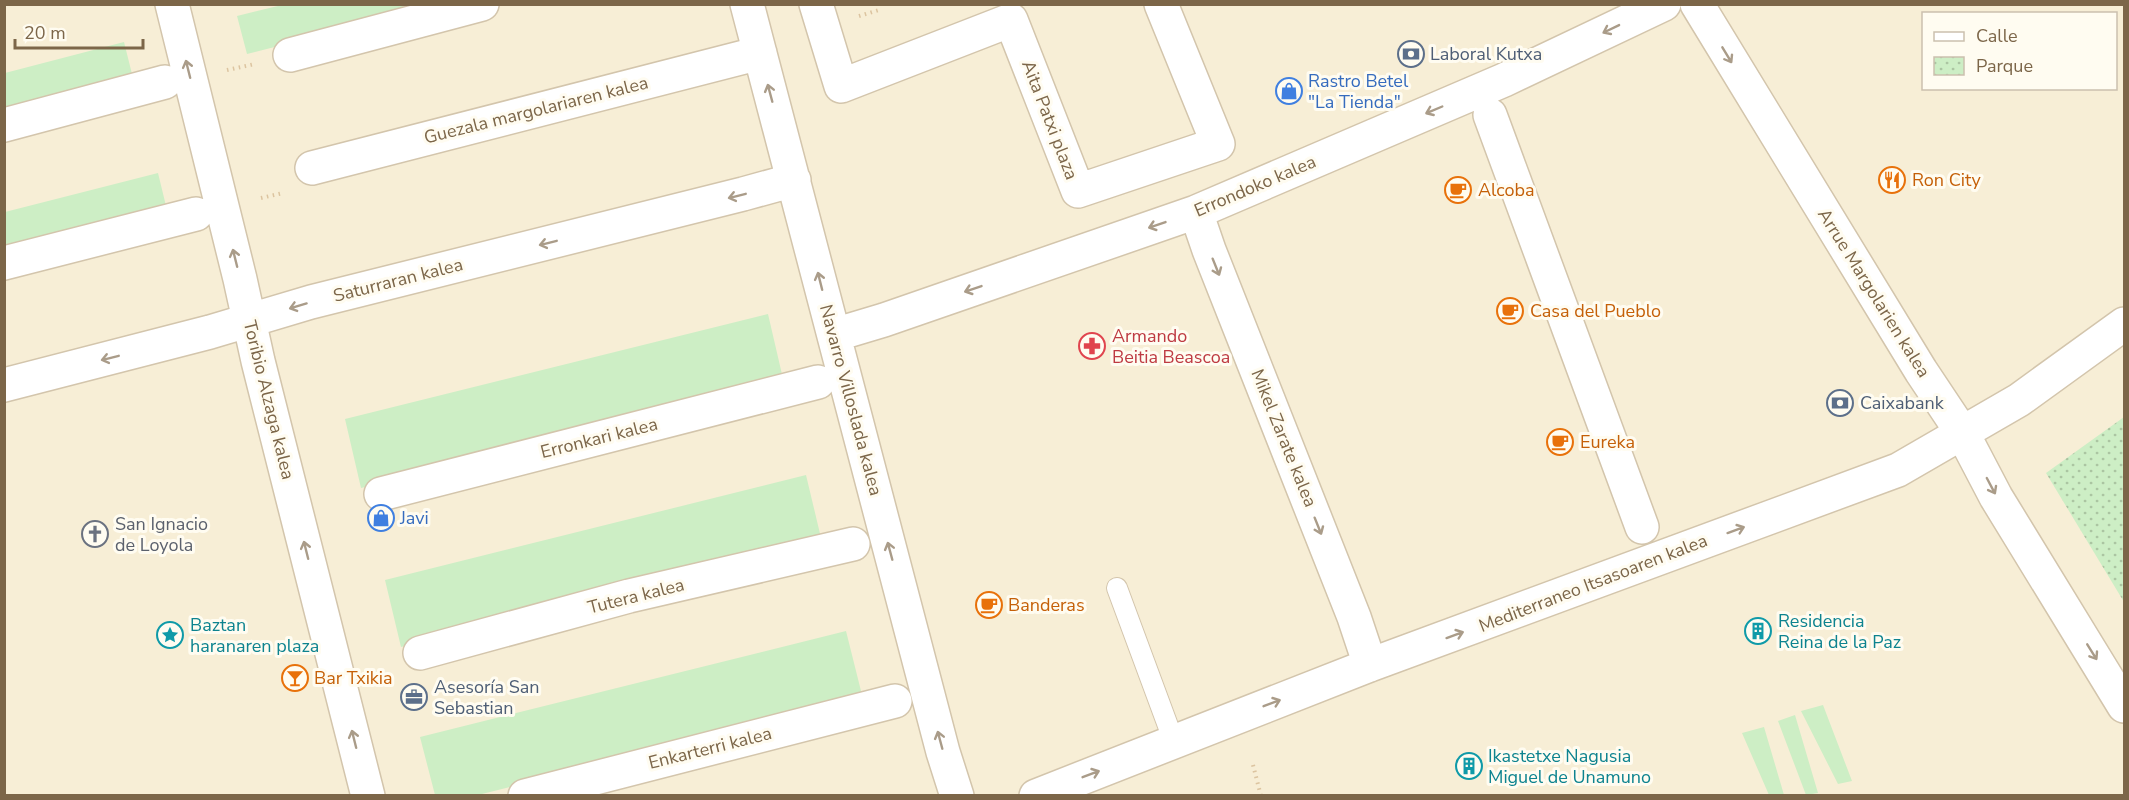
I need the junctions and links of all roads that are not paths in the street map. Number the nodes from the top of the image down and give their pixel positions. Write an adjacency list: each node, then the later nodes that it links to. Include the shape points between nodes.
1 (172, 4): 18 (street, Toribio Alzaga kalea, one-way to 1)
2 (482, 4): 9 (street)
3 (747, 4): 8 (street, Navarro Villoslada kalea)
4 (816, 4): 5 (street, Aita Patxi plaza, via 841,87 1011,20 1078,191 1218,144)
5 (1161, 4)
6 (1664, 4): 15 (street, Errondoko kalea, one-way to 15, via 1504,80)
7 (1697, 4): 23 (street, Arrue Margolarien kalea, one-way to 23, via 1921,371)
8 (760, 52): 13 (street, Guezala margolariaren kalea); 14 (street, Navarro Villoslada kalea, one-way to 8)
9 (290, 55)
10 (165, 82): 12 (street)
11 (1490, 115): 25 (street)
12 (4, 125)
13 (312, 168)
14 (794, 180): 18 (street, Saturraran kalea, one-way to 18); 20 (street, Navarro Villoslada kalea, one-way to 14)
15 (1196, 212): 20 (street, Errondoko kalea, one-way to 20); 29 (street, Mikel Zarate kalea, one-way to 29)
16 (196, 214): 17 (street)
17 (4, 263)
18 (249, 320): 22 (street, Saturraran kalea, one-way to 22); 33 (street, Toribio Alzaga kalea, one-way to 18)
19 (2124, 324): 23 (street, Mediterraneo Itsasoaren kalea, via 2019,400)
20 (834, 335): 35 (street, Navarro Villoslada kalea, one-way to 20)
21 (818, 381): 24 (street, Erronkari kalea)
22 (4, 385)
23 (1964, 434): 29 (street, Mediterraneo Itsasoaren kalea, one-way to 23, via 1898,470); 31 (street, Arrue Margolarien kalea, one-way to 31, via 1996,497)
24 (381, 494)
25 (1642, 527)
26 (853, 544): 28 (street, Tutera kalea, via 629,596)
27 (1117, 588): 32 (lane)
28 (420, 653)
29 (1370, 665): 32 (street, Mediterraneo Itsasoaren kalea, one-way to 29)
30 (895, 701): 34 (street, Enkarterri kalea)
31 (2124, 705)
32 (1174, 742): 36 (street, Mediterraneo Itsasoaren kalea, one-way to 32)
33 (368, 795)
34 (525, 795)
35 (957, 795)
36 (1036, 795)

